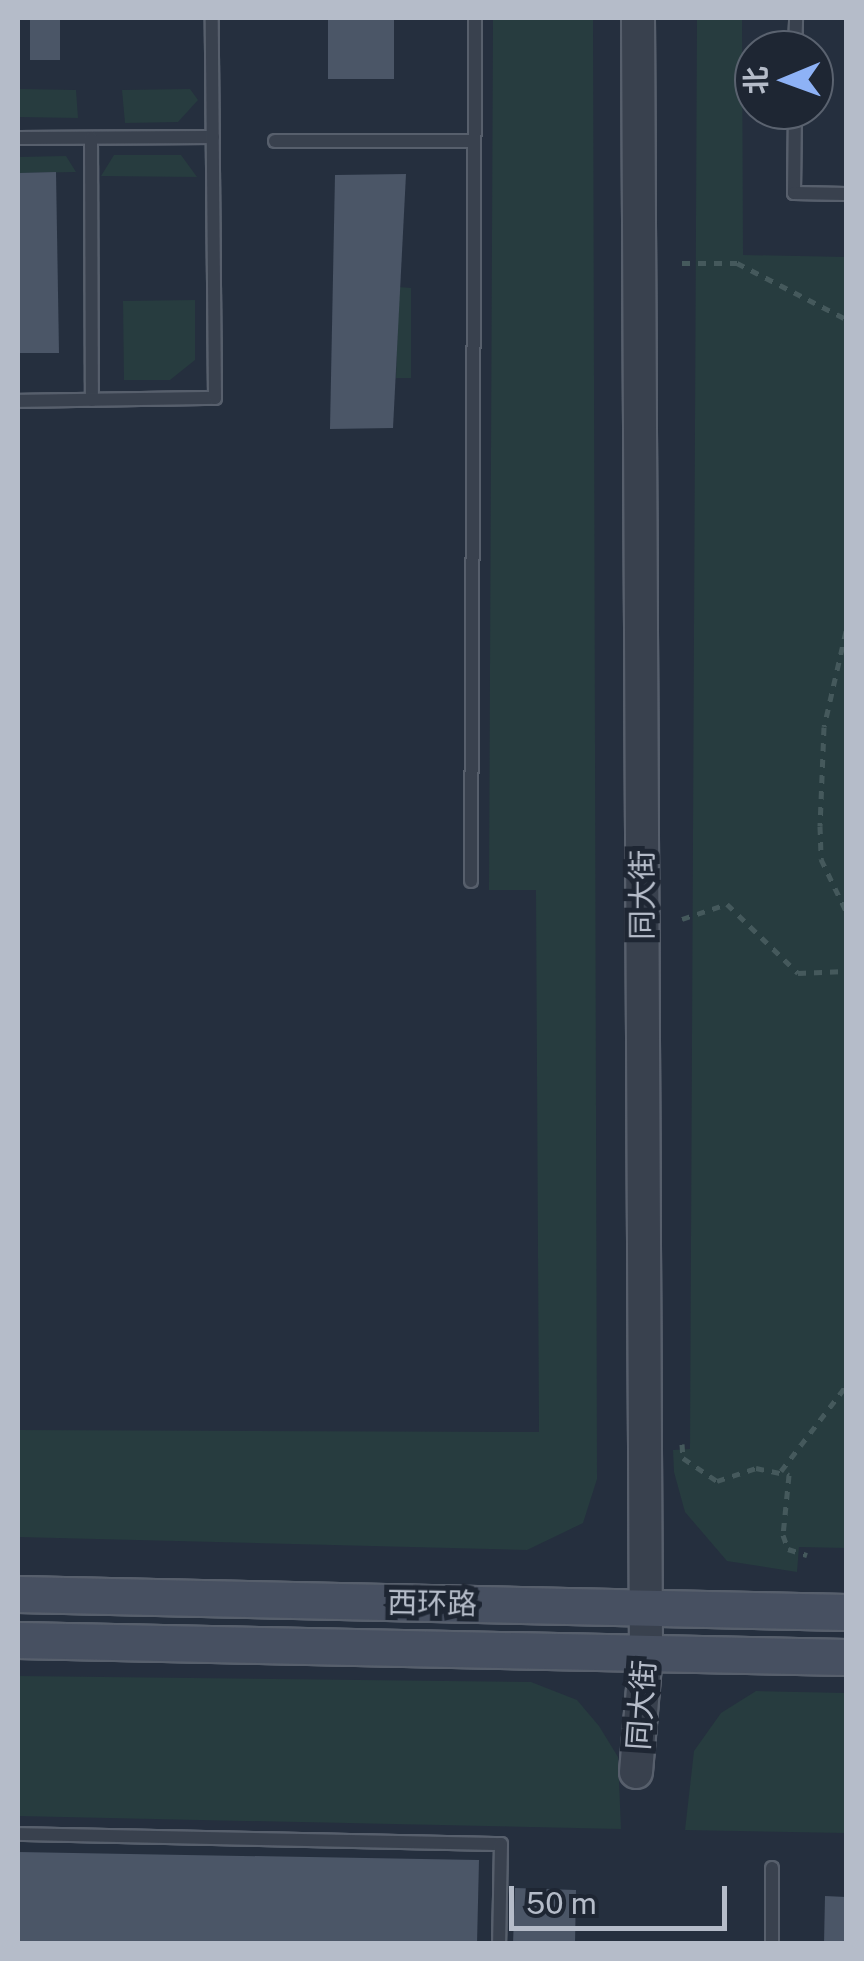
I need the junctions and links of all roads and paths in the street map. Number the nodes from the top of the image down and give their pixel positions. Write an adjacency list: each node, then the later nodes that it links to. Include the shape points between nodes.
1 (212, 18): 5 (lane)
2 (475, 18): 9 (lane)
3 (638, 18): 25 (street, 同大街)
4 (795, 130): 10 (lane, via 794,194)
5 (213, 137): 7 (lane); 14 (lane, via 215,398)
6 (18, 138): 7 (lane)
7 (91, 138): 14 (lane)
8 (275, 140): 9 (lane)
9 (474, 140): 16 (lane)
10 (846, 194)
11 (682, 263): 12 (path, via 737,263)
12 (846, 319)
13 (18, 400): 14 (lane)
14 (92, 400)
15 (846, 631): 17 (path, via 826,712 820,826 821,859)
16 (471, 881)
17 (846, 911)
18 (682, 919): 19 (path, via 728,904 798,973)
19 (846, 971)
20 (846, 1386): 22 (path)
21 (682, 1444): 22 (path, via 683,1458 717,1481)
22 (781, 1471): 23 (path, via 790,1475 783,1536 788,1549)
23 (807, 1555)
24 (18, 1594): 25 (main road, 西环路)
25 (646, 1607): 26 (main road, 西环路); 28 (street, 同大街)
26 (846, 1612)
27 (18, 1640): 28 (main road, 西环路)
28 (646, 1652): 29 (main road, 西环路); 30 (street, 同大街)
29 (846, 1656)
30 (636, 1772)
31 (18, 1834): 33 (lane, via 501,1844)
32 (772, 1868): 34 (lane)
33 (499, 1944)
34 (772, 1944)

